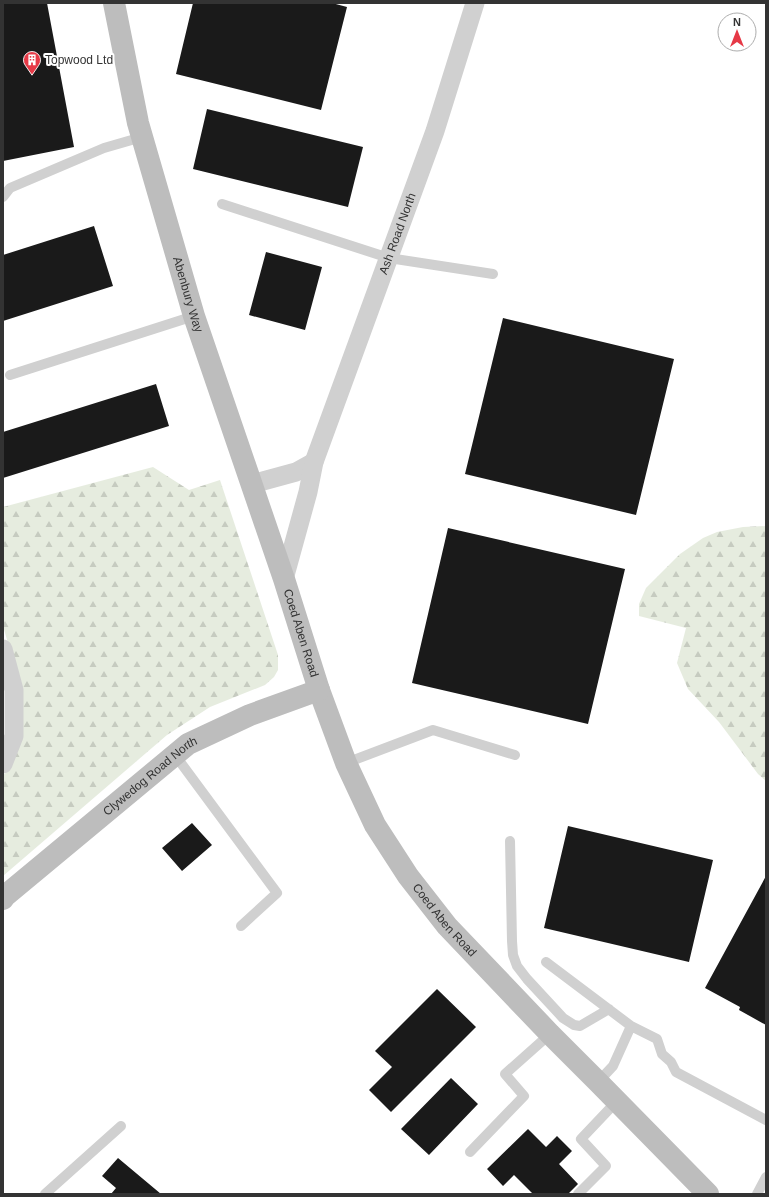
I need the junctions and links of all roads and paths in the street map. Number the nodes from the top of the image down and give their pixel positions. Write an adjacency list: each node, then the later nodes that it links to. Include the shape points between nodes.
1 (114, 3): 3 (street, Abenbury Way)
2 (476, 3): 6 (street, Ash Road North, via 435,131)
3 (142, 137): 4 (lane, via 104,148 10,188); 8 (street, Abenbury Way)
4 (3, 197)
5 (222, 204): 6 (lane)
6 (389, 258): 7 (lane); 10 (street, Ash Road North)
7 (493, 274)
8 (194, 316): 9 (lane); 11 (street, Abenbury Way)
9 (10, 375)
10 (314, 462): 11 (street, via 296,472); 12 (street, Ash Road North)
11 (252, 484): 12 (street, Abenbury Way)
12 (284, 579): 14 (street, Coed Aben Road)
13 (3, 648): 18 (street, via 14,690 14,736)
14 (319, 690): 15 (street, Clywedog Road North, via 250,715 188,744); 17 (street, Coed Aben Road)
15 (175, 755): 20 (street, Clywedog Road North); 21 (lane, via 276,893)
16 (515, 755): 17 (lane, via 433,730)
17 (346, 763): 25 (street, Coed Aben Road, via 375,825 408,876 448,926)
18 (3, 764)
19 (510, 841): 23 (lane, via 512,941 517,966 563,1018 574,1025 585,1024)
20 (3, 899)
21 (241, 926)
22 (546, 962): 23 (lane)
23 (609, 1009): 24 (lane)
24 (631, 1026): 26 (lane, via 613,1066); 28 (lane, via 657,1039 662,1054 671,1062 676,1072)
25 (550, 1034): 26 (street, Coed Aben Road); 30 (lane, via 505,1074 524,1096)
26 (598, 1082): 27 (street, Coed Aben Road)
27 (617, 1101): 33 (lane, via 582,1139 606,1166); 34 (street, Coed Aben Road)
28 (766, 1120)
29 (121, 1126): 32 (lane)
30 (470, 1152)
31 (766, 1177): 35 (lane)
32 (45, 1194)
33 (578, 1194)
34 (708, 1194)
35 (757, 1194)

